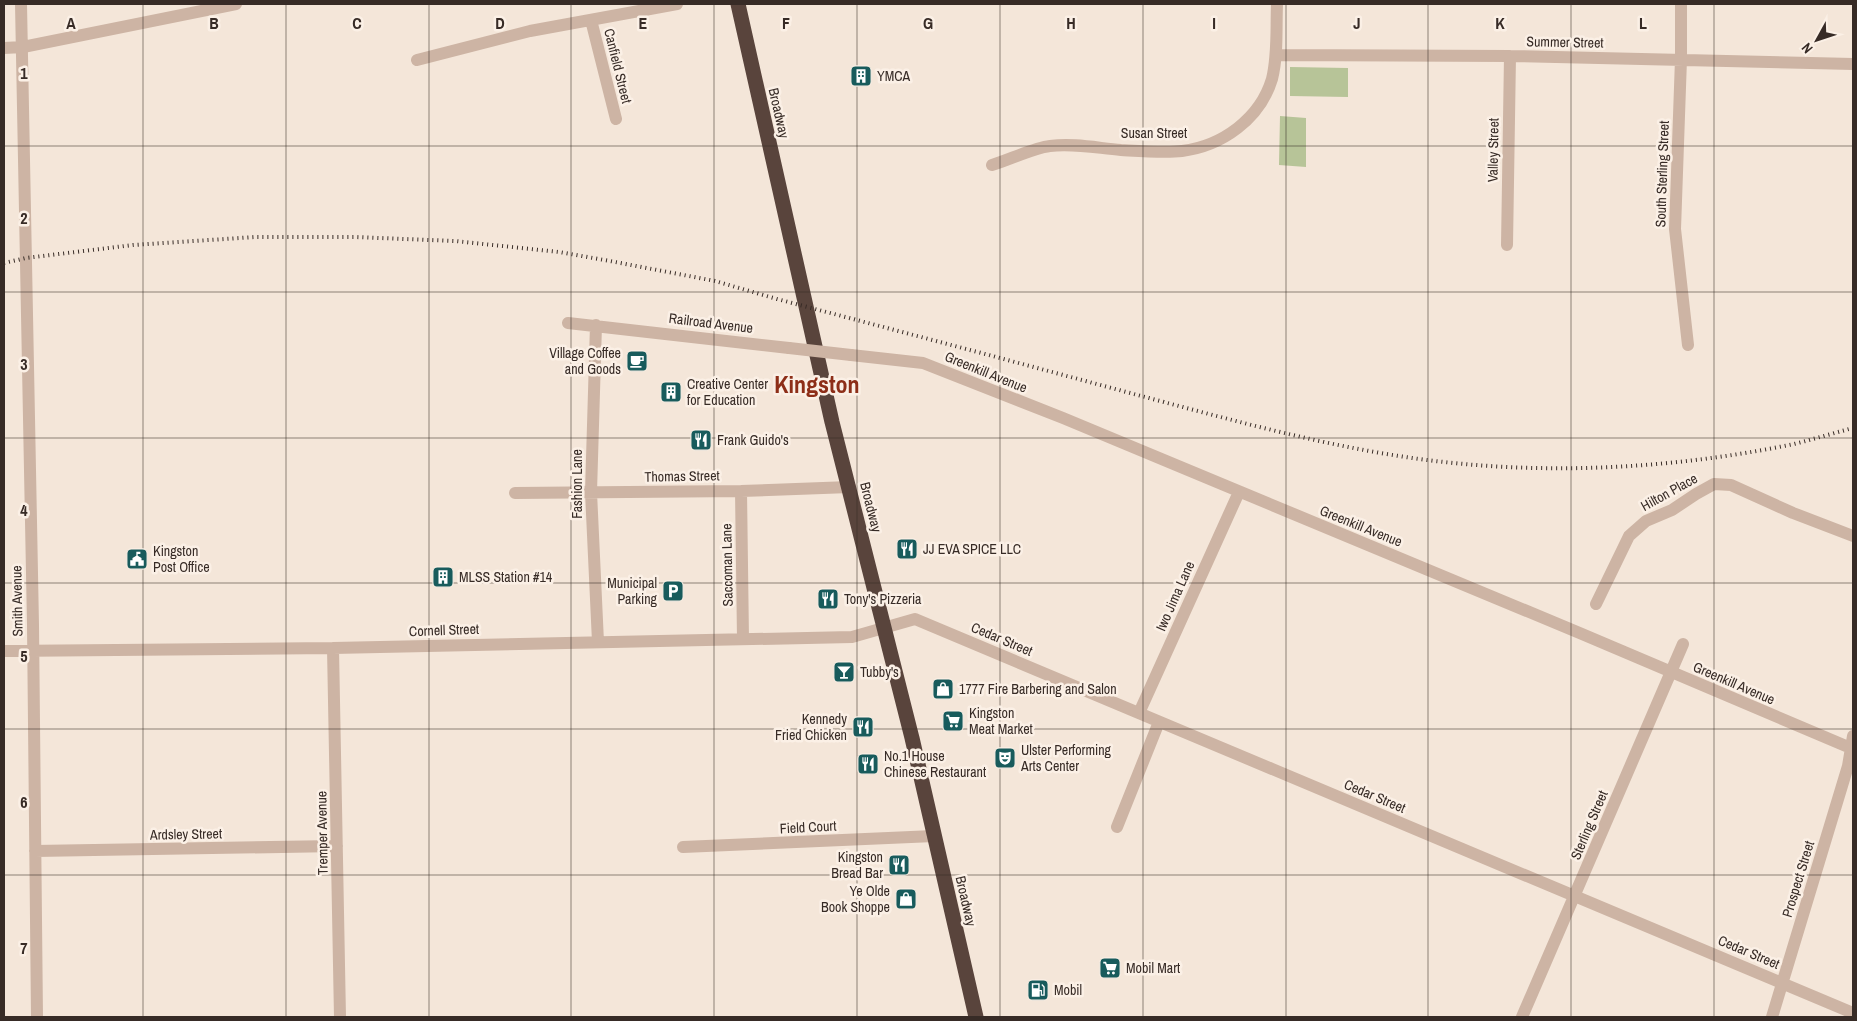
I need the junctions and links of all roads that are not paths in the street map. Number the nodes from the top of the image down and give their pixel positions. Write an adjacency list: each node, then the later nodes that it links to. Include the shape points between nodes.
1 (21, 4): 9 (street, Smith Avenue)
2 (236, 4): 7 (street)
3 (676, 4): 8 (street)
4 (738, 4): 23 (highway, Broadway)
5 (1277, 4): 11 (street, Susan Street)
6 (1681, 4): 13 (street, South Sterling Street)
7 (222, 5): 9 (street)
8 (592, 20): 14 (street, via 530,31); 16 (street, Canfield Street)
9 (23, 47): 10 (street); 36 (street, Smith Avenue)
10 (4, 48)
11 (1276, 55): 12 (street, Summer Street); 17 (street, Susan Street, via 1272,80 1258,108 1239,129 1211,144 1182,151 1048,146)
12 (1510, 56): 13 (street, Summer Street); 18 (street, Valley Street)
13 (1681, 59): 15 (street, Summer Street); 21 (street, South Sterling Street, via 1675,229)
14 (417, 60)
15 (1853, 64)
16 (616, 119)
17 (992, 165)
18 (1507, 245)
19 (568, 323): 20 (street, Railroad Avenue)
20 (596, 325): 22 (street, Railroad Avenue, bridge); 25 (street, Fashion Lane)
21 (1688, 345)
22 (850, 355): 26 (street, Greenkill Avenue, via 923,363)
23 (850, 488): 24 (street, Thomas Street); 30 (highway, Broadway)
24 (741, 491): 25 (street, Thomas Street); 31 (street, Saccoman Lane)
25 (591, 492): 27 (street, Thomas Street); 32 (street, Fashion Lane)
26 (1239, 492): 37 (street, Greenkill Avenue); 38 (street, Iwo Jima Lane)
27 (515, 493)
28 (1853, 536): 29 (street, Hilton Place, via 1731,485 1714,484 1672,510 1646,521 1629,536)
29 (1596, 604)
30 (884, 628): 31 (street, Cornell Street, via 852,637); 38 (street, Cedar Street, via 915,619); 42 (highway, Broadway)
31 (744, 639): 32 (street, Cornell Street)
32 (598, 642): 34 (street, Cornell Street)
33 (1682, 644): 37 (street, Sterling Street)
34 (334, 648): 36 (street, Cornell Street); 43 (street, Tremper Avenue)
35 (4, 651): 36 (street, Cornell Street)
36 (33, 651): 45 (street, Smith Avenue)
37 (1670, 672): 40 (street, Greenkill Avenue); 46 (street, Sterling Street)
38 (1139, 713): 39 (street, Cedar Street)
39 (1159, 722): 41 (street); 46 (street, Cedar Street)
40 (1852, 744): 47 (street, Prospect Street)
41 (1117, 827)
42 (934, 836): 44 (street, Field Court); 51 (highway, Broadway)
43 (337, 846): 45 (street, Ardsley Street); 50 (street, Tremper Avenue)
44 (683, 847)
45 (35, 851): 49 (street, Smith Avenue)
46 (1576, 896): 47 (street, Cedar Street); 52 (street, Sterling Street)
47 (1783, 983): 48 (street, Cedar Street); 53 (street, Prospect Street)
48 (1853, 1013)
49 (37, 1017)
50 (340, 1017)
51 (976, 1017)
52 (1522, 1017)
53 (1772, 1017)

